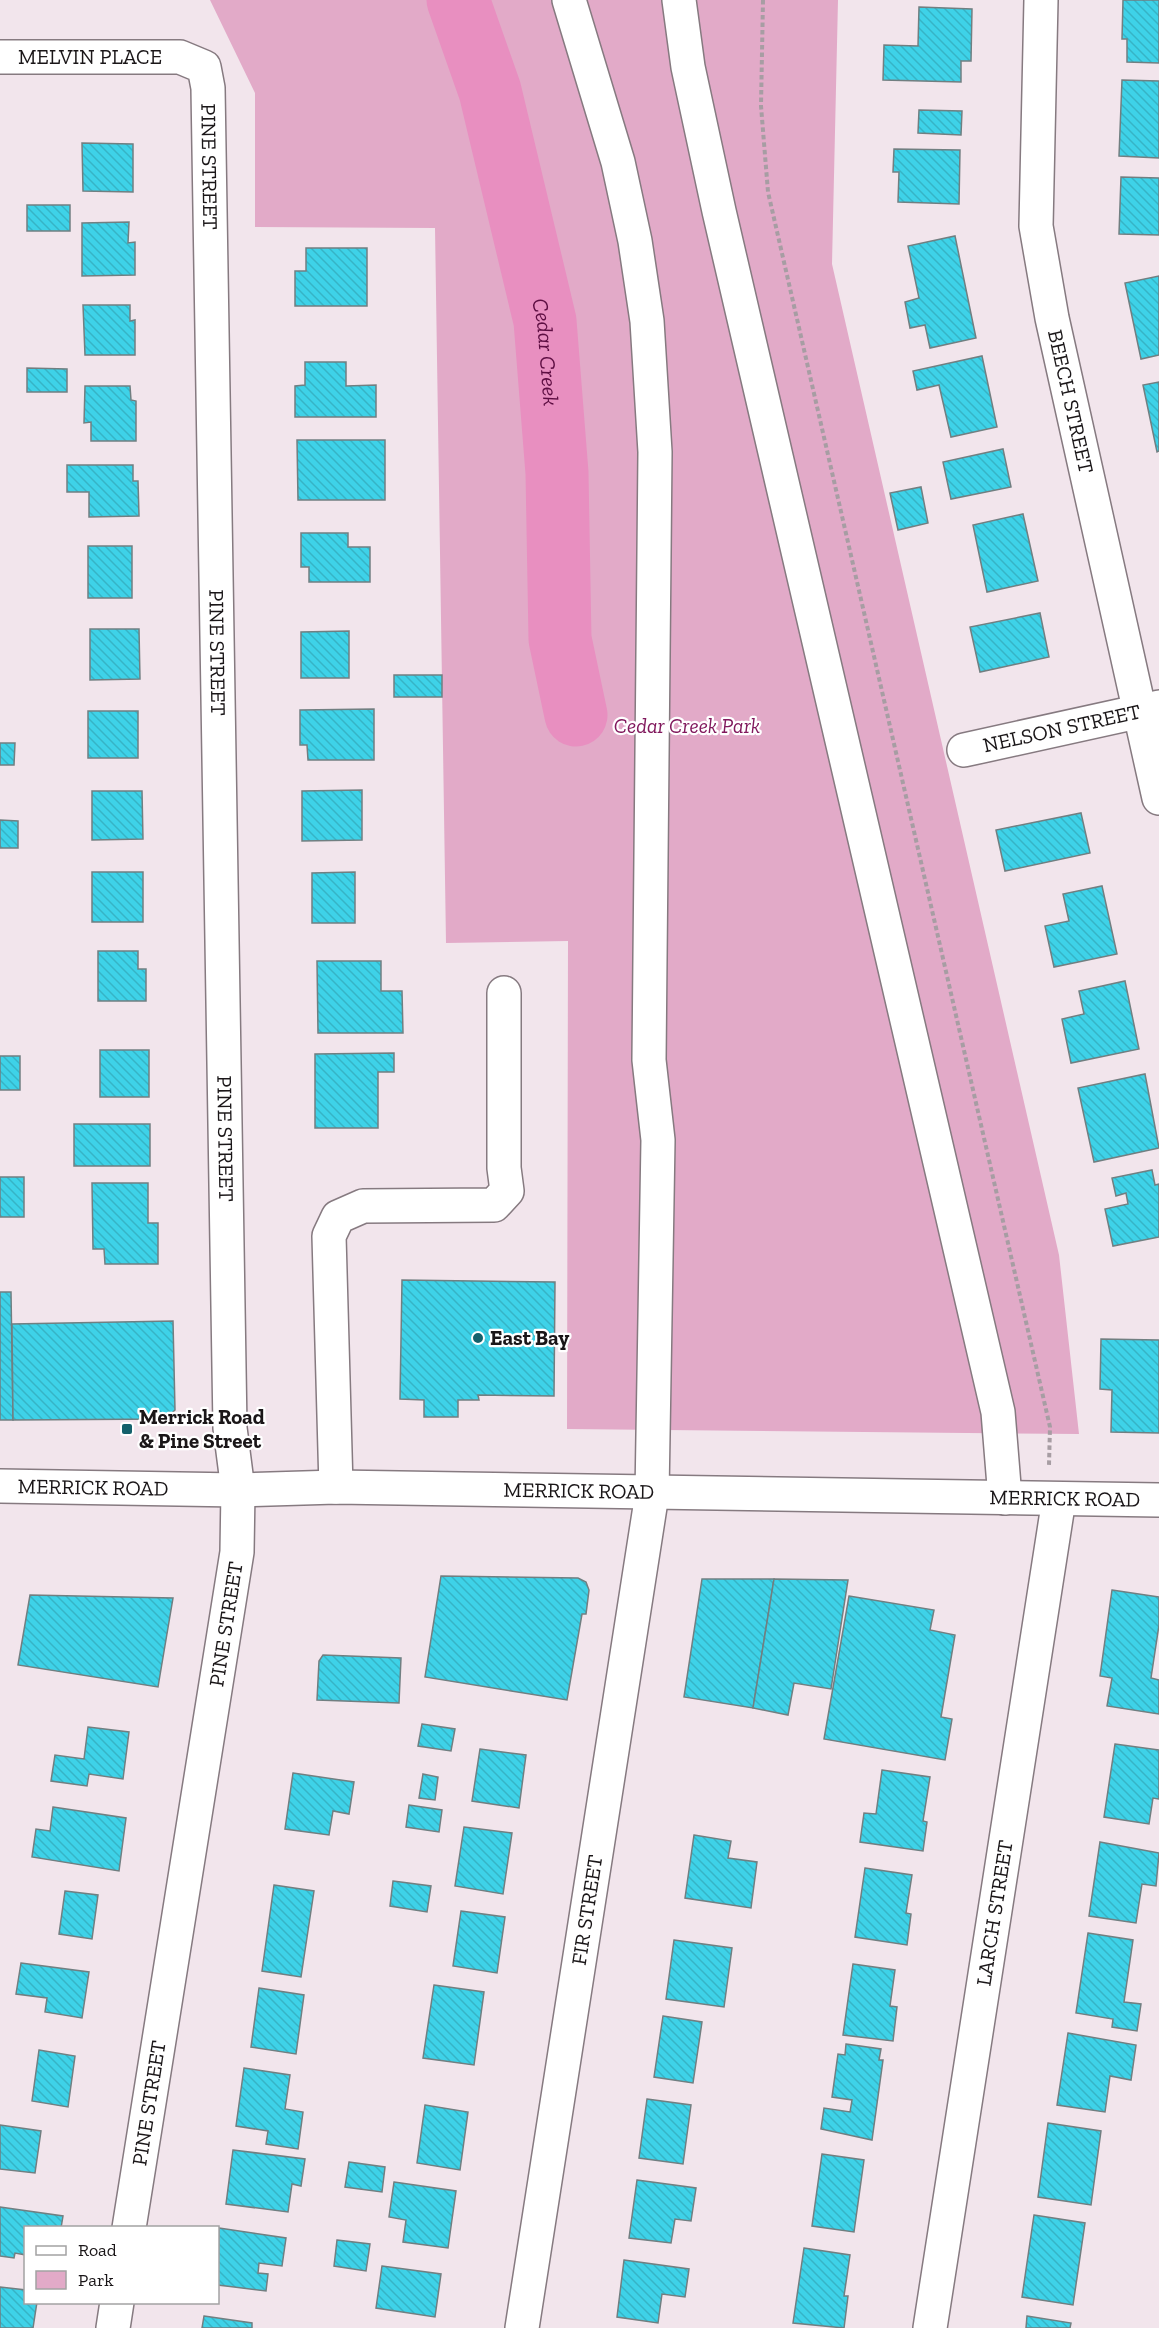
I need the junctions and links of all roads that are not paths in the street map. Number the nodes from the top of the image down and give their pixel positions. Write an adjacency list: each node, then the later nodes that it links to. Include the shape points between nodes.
1 (569, 0): 13 (street, FIR STREET, via 618,162 635,241 646,321 655,452 649,1060 658,1151)
2 (679, 0): 14 (street, via 688,67 719,211 998,1413)
3 (1041, 0): 6 (street, BEECH STREET, via 1036,226 1052,318)
4 (0, 57): 5 (street, MELVIN PLACE)
5 (180, 57): 12 (street, PINE STREET, via 204,67 208,88 230,1428)
6 (1149, 710): 7 (street, NELSON STREET); 8 (street, BEECH STREET)
7 (964, 750)
8 (1159, 798)
9 (504, 993): 11 (street, via 507,1191 494,1205 363,1206 338,1217 329,1236)
10 (0, 1486): 12 (street, MERRICK ROAD)
11 (336, 1487): 12 (street, MERRICK ROAD); 13 (street, MERRICK ROAD)
12 (238, 1490): 17 (street, PINE STREET, via 234,1573)
13 (652, 1494): 14 (street, MERRICK ROAD); 20 (street, FIR STREET)
14 (1005, 1498): 15 (street, MERRICK ROAD)
15 (1054, 1499): 16 (street, MERRICK ROAD); 21 (street, LARCH STREET)
16 (1159, 1500)
17 (129, 2226)
18 (117, 2304): 19 (street)
19 (113, 2328)
20 (522, 2328)
21 (930, 2328)

